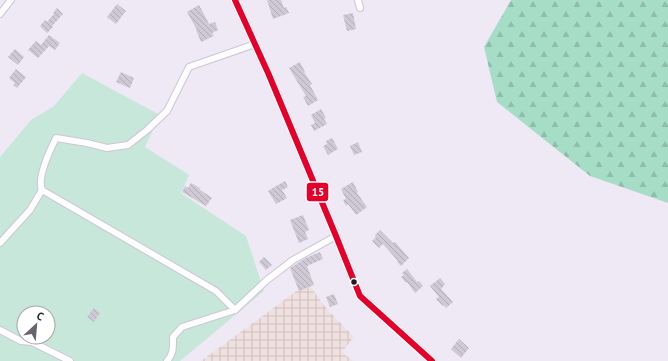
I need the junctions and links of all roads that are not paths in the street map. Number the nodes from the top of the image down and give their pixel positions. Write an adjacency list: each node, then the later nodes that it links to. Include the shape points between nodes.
1 (11, 0): 5 (street)
2 (235, 0): 6 (street)
3 (358, 0): 4 (street)
4 (360, 8)
5 (0, 14)
6 (255, 44): 7 (street, via 189,67 167,111 128,146 107,148 56,138 45,162 40,186); 8 (street)
7 (42, 190): 9 (street, via 30,210); 10 (street, via 216,290)
8 (336, 236): 10 (street, via 293,260); 14 (street, via 360,296)
9 (0, 243)
10 (235, 310): 13 (street, via 182,327 173,337 173,349)
11 (0, 330): 12 (street)
12 (70, 361)
13 (167, 361)
14 (432, 361)

